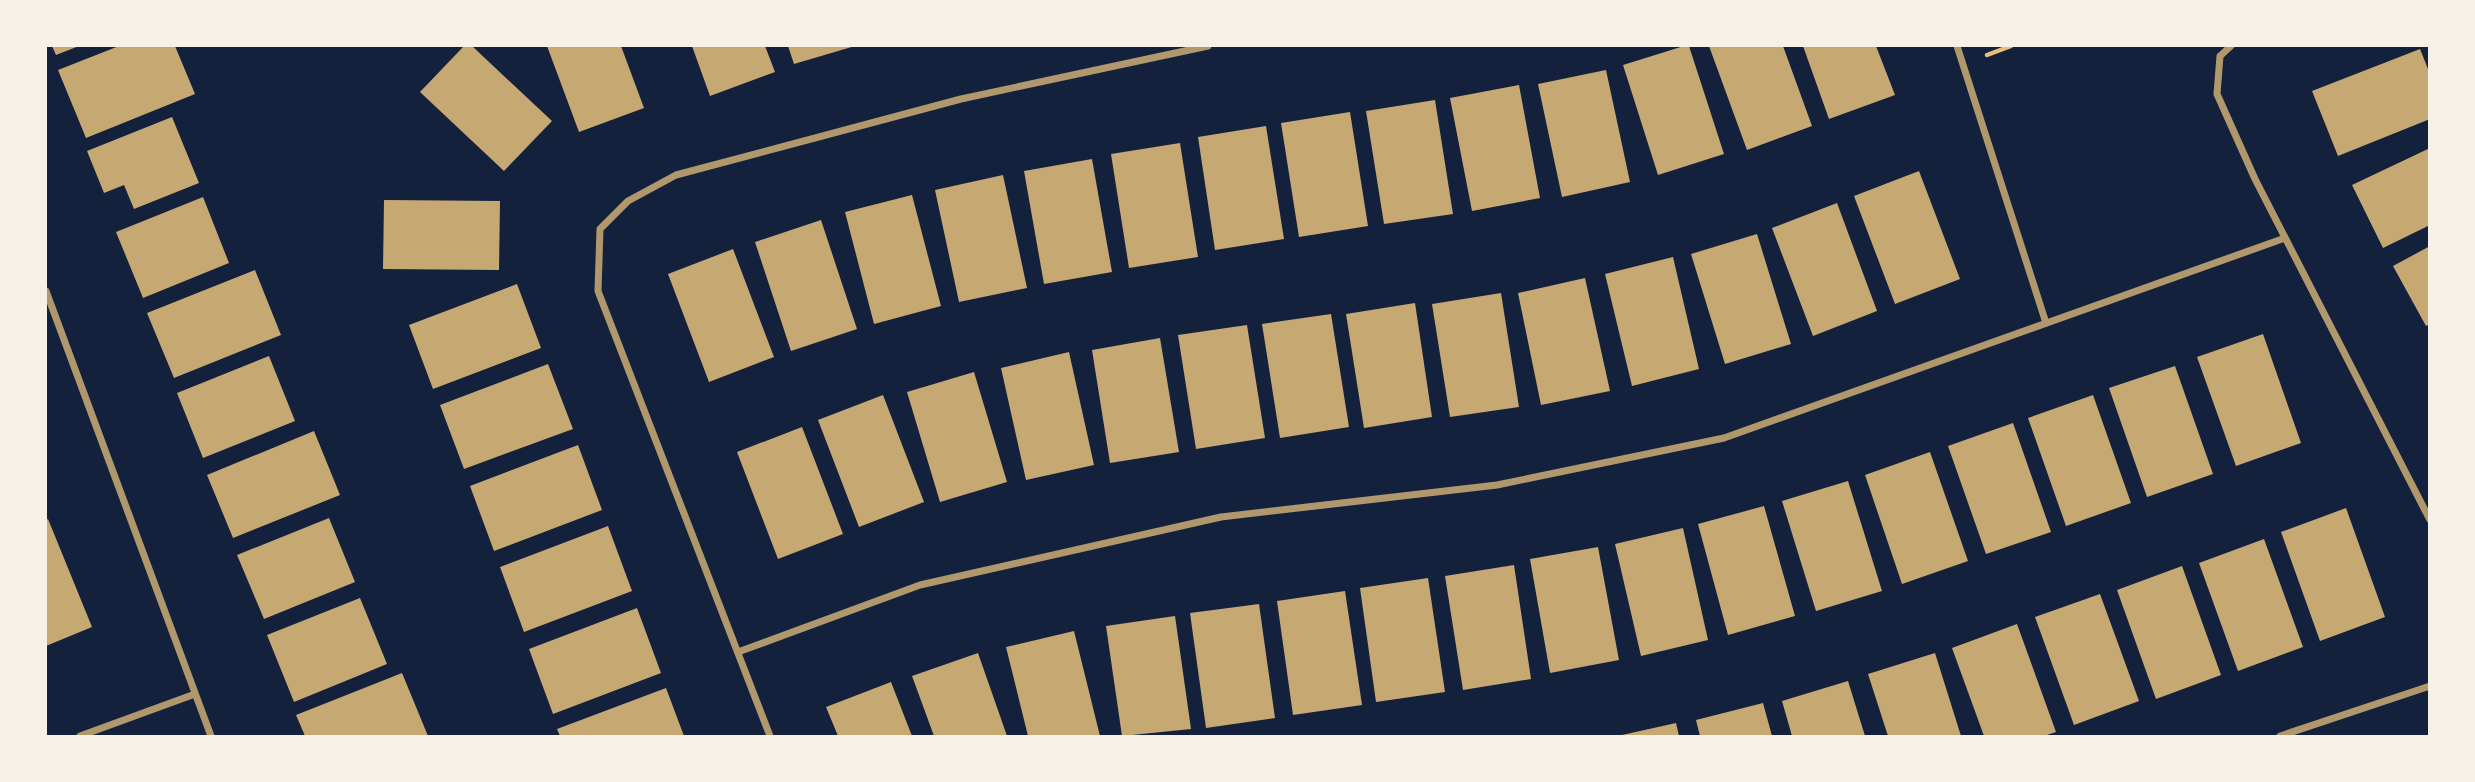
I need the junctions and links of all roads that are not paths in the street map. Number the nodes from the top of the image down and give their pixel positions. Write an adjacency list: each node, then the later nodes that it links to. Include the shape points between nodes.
1 (1208, 46): 8 (street, via 961,99 676,175 628,201 600,229 598,291)
2 (1957, 46): 6 (street)
3 (2231, 46): 4 (street, via 2220,56 2217,94)
4 (2285, 238): 6 (street); 7 (street)
5 (46, 291): 10 (street)
6 (2046, 323): 8 (street, via 1724,438 1497,485 1208,520 920,585)
7 (2430, 520)
8 (738, 652): 13 (street)
9 (2430, 686): 14 (street)
10 (195, 694): 11 (street); 12 (street)
11 (80, 737)
12 (211, 737)
13 (771, 737)
14 (2280, 737)

